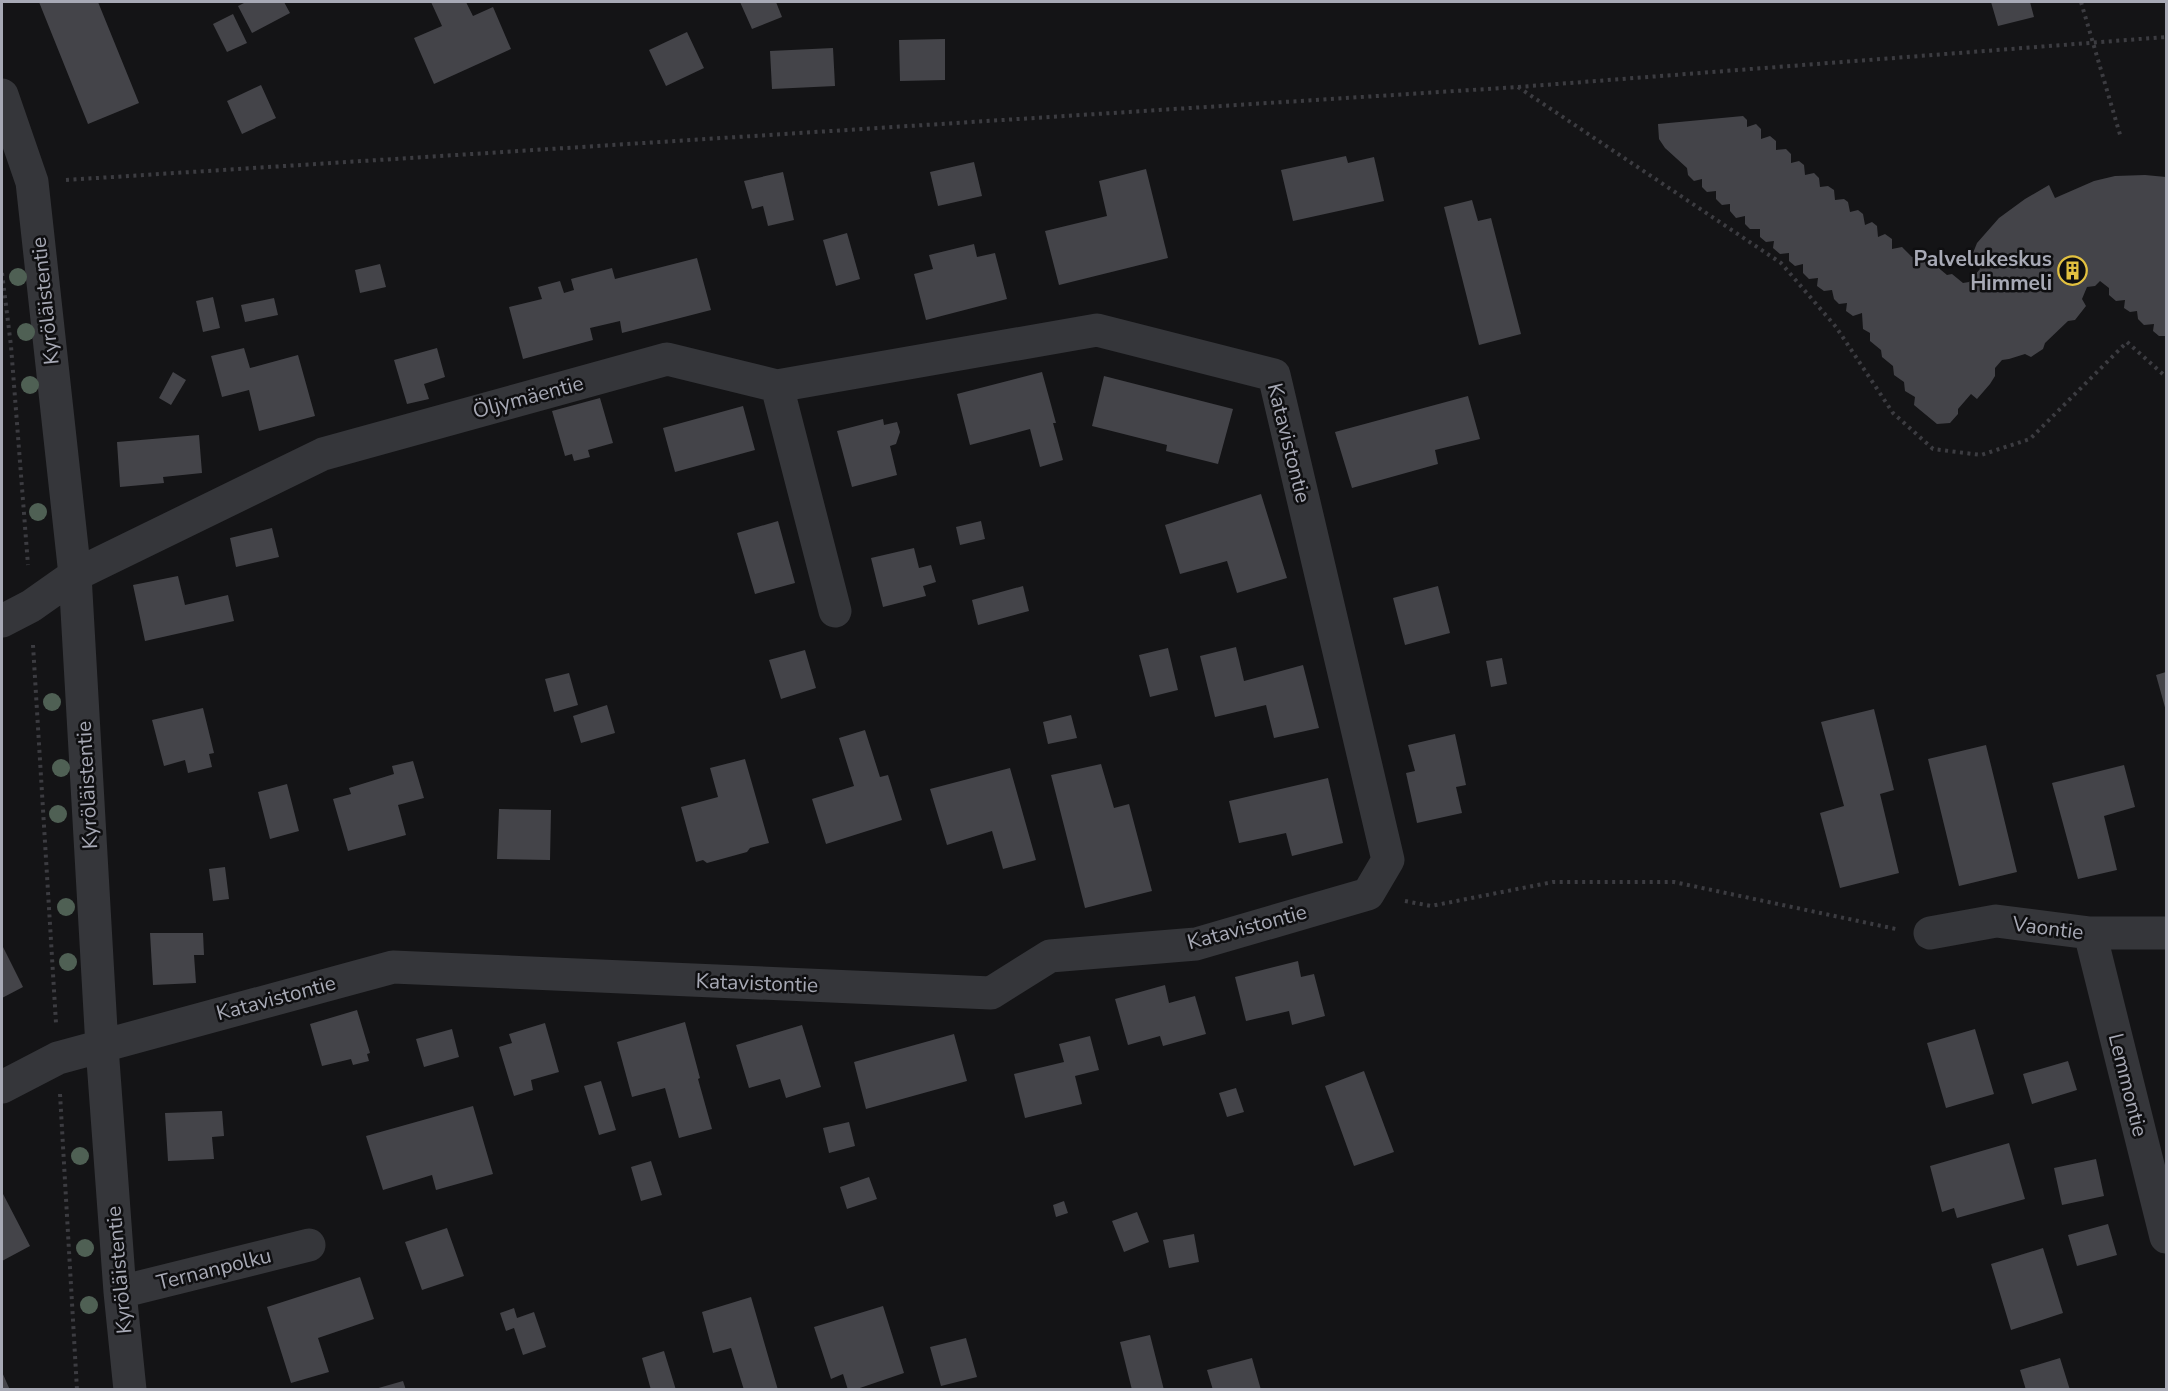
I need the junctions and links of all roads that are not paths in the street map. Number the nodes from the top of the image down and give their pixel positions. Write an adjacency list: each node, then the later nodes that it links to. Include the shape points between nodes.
1 (2, 95): 3 (street, Kyröläistentie, via 32,182)
2 (777, 386): 3 (street, Öljymäentie, via 667,359 323,454); 4 (street); 9 (street, Katavistontie, via 1097,330 1274,375 1388,860 1368,894 1196,944 1050,956 991,993 393,967)
3 (75, 575): 5 (street, Öljymäentie); 9 (street, Kyröläistentie)
4 (835, 611)
5 (2, 621)
6 (1930, 933): 7 (street, Vaontie, via 1996,921)
7 (2090, 933): 8 (street, Vaontie); 11 (street, Lemmontie)
8 (2166, 933)
9 (102, 1047): 10 (street, Katavistontie, via 58,1058); 13 (street, Kyröläistentie)
10 (2, 1087)
11 (2166, 1237)
12 (309, 1245): 13 (street, Ternanpolku)
13 (120, 1292): 14 (street, Kyröläistentie)
14 (130, 1389)

